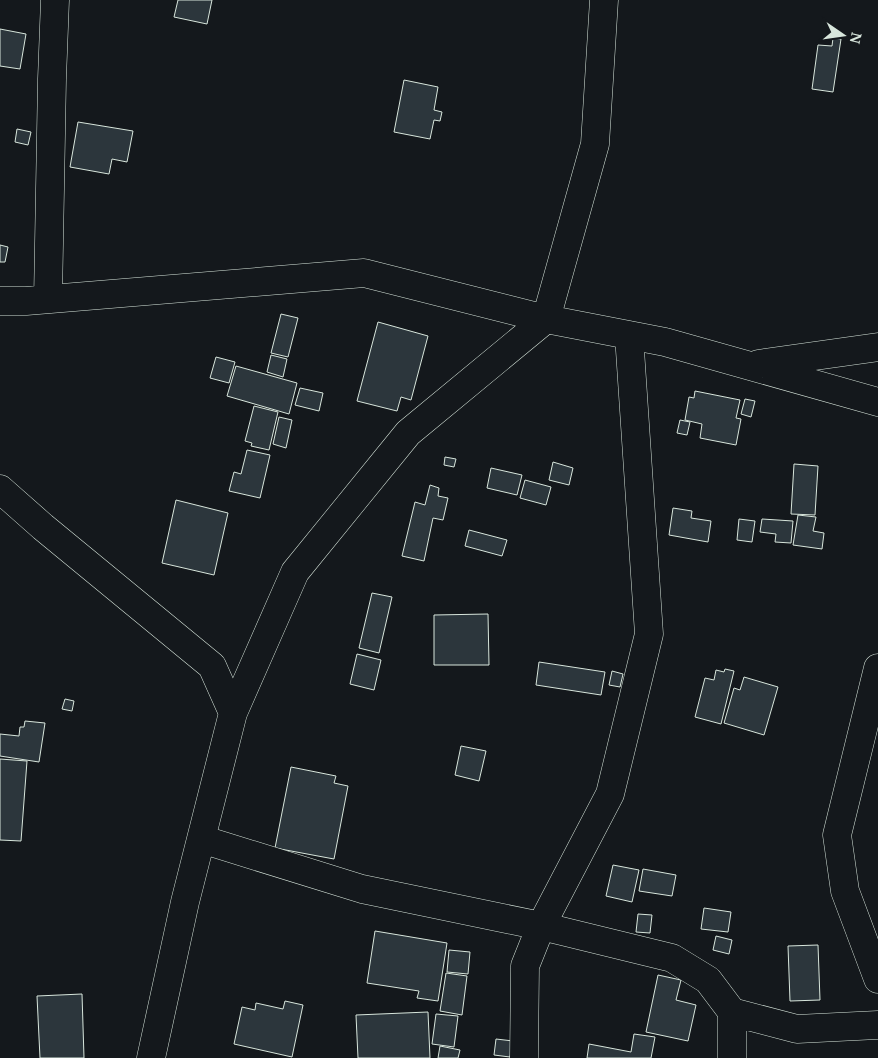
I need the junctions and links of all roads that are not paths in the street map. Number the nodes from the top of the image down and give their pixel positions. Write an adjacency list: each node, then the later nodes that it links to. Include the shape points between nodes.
1 (55, 0): 3 (street)
2 (604, 0): 5 (street, via 595,144)
3 (48, 298): 4 (street); 5 (street, via 364,272)
4 (0, 301)
5 (546, 319): 6 (street); 12 (street, via 408,433 295,572)
6 (629, 335): 8 (street); 14 (street, via 649,634 610,794)
7 (878, 347): 8 (street)
8 (748, 365): 9 (street)
9 (878, 402)
10 (0, 489): 12 (street, via 212,666)
11 (878, 668): 15 (street, via 837,835 845,891)
12 (232, 712): 13 (street)
13 (201, 838): 14 (street, via 362,890); 18 (street)
14 (541, 926): 16 (street, via 672,958 708,980); 19 (street, via 526,966)
15 (878, 979)
16 (732, 1012): 17 (street, via 797,1029); 20 (street)
17 (878, 1025)
18 (151, 1058)
19 (524, 1058)
20 (732, 1058)

